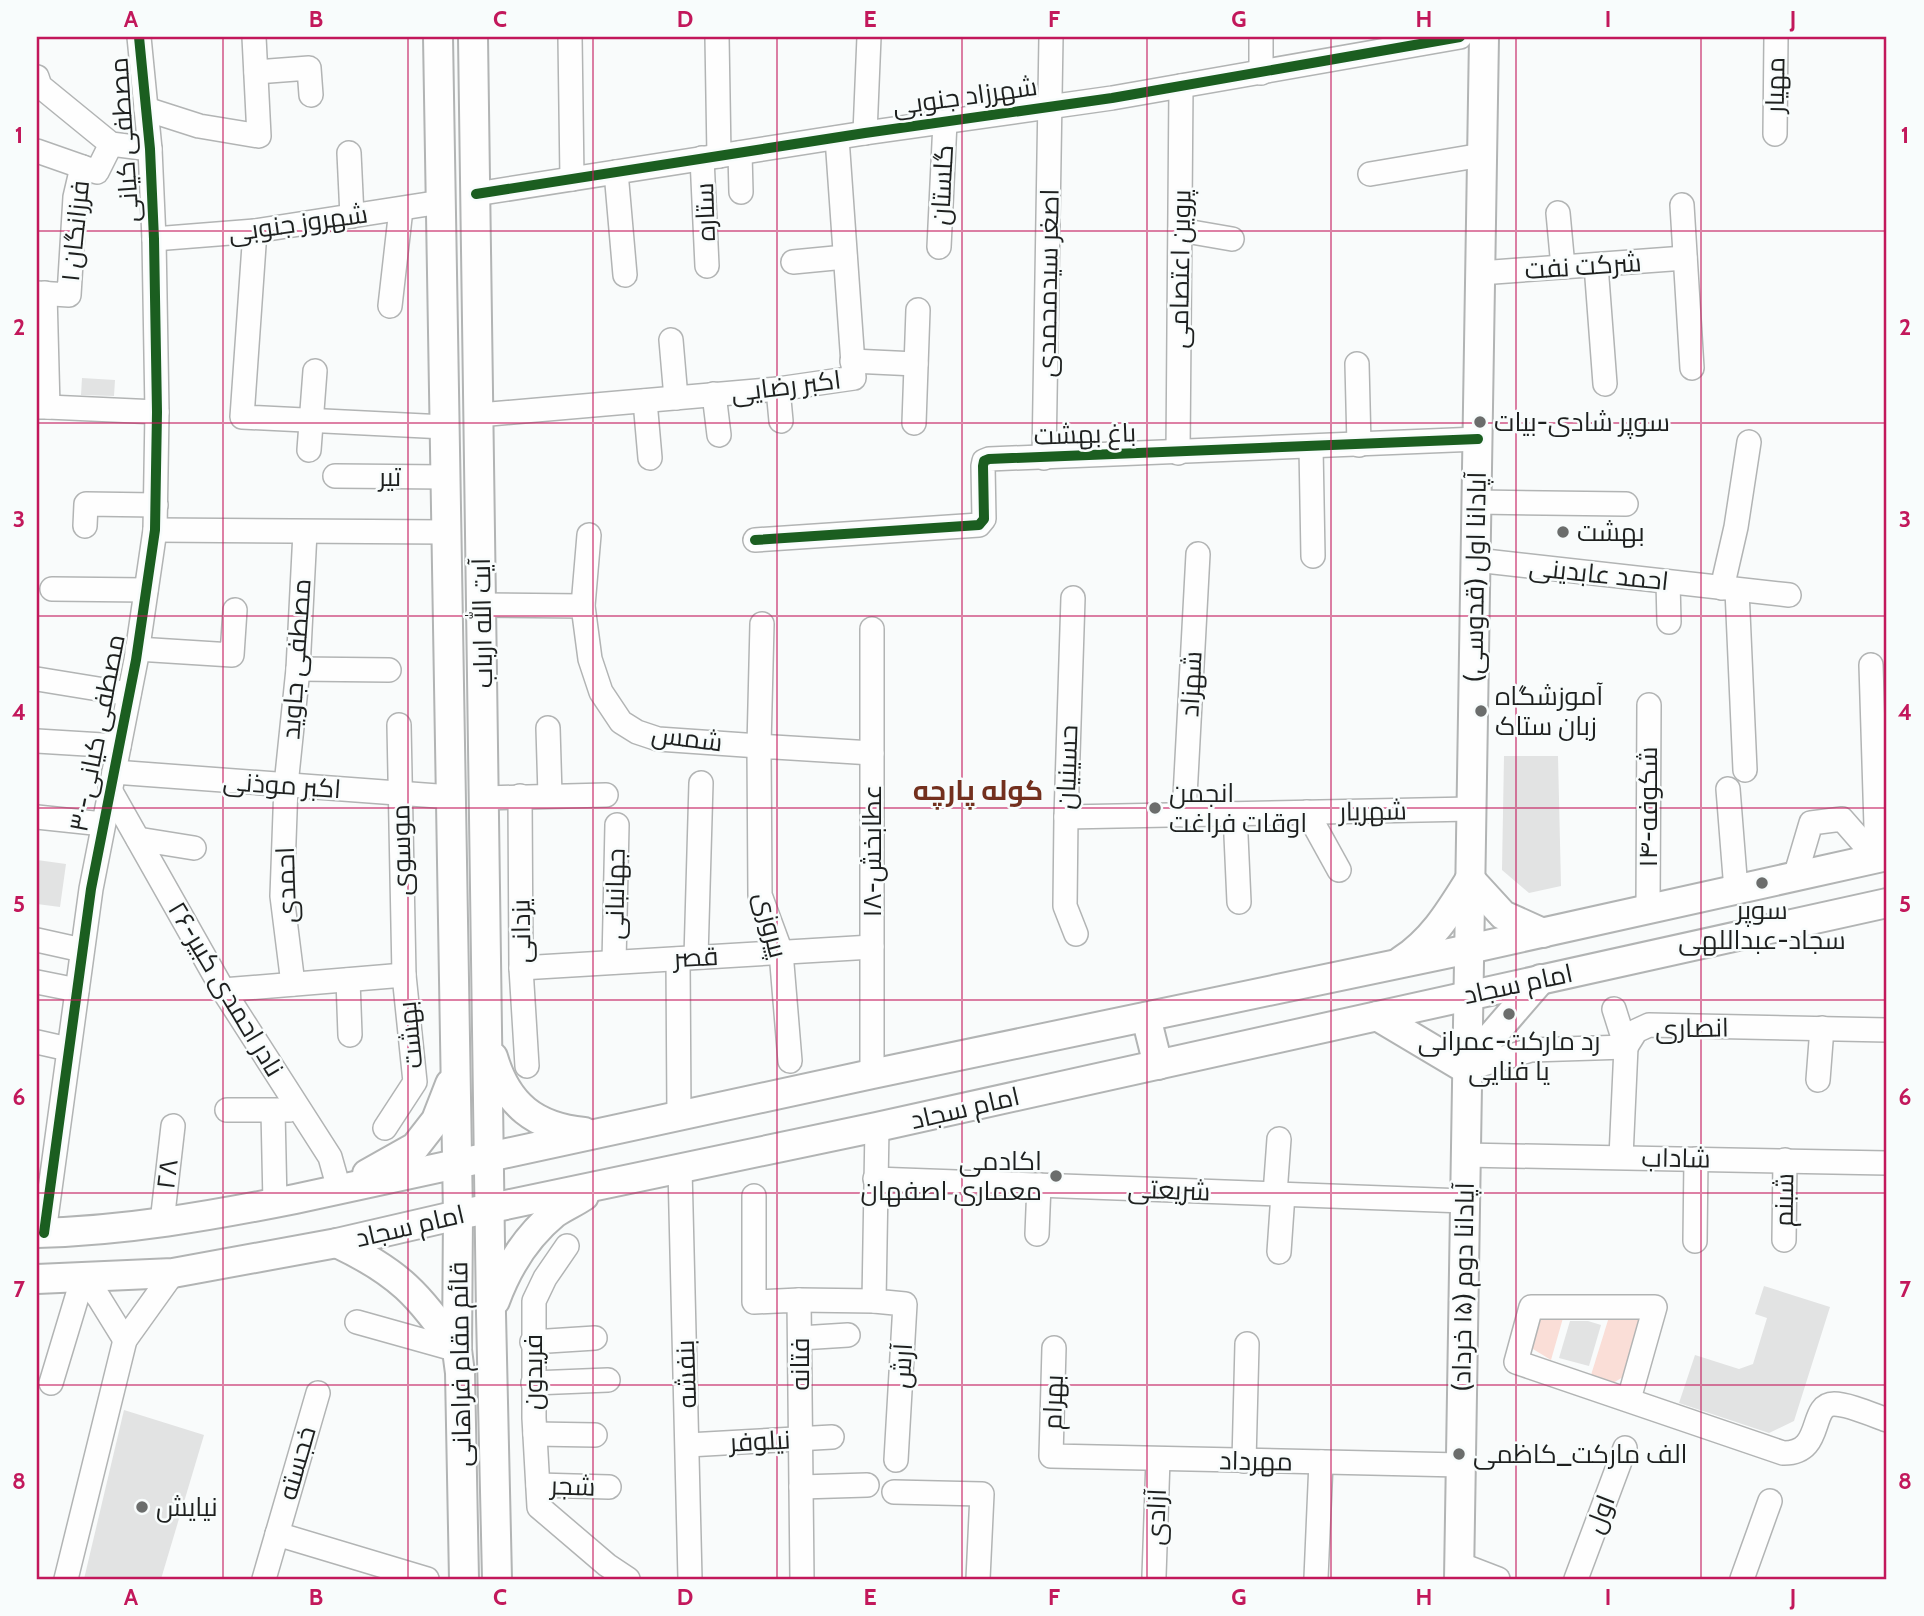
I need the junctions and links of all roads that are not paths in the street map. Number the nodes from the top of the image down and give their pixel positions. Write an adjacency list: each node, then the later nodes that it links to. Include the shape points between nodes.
1 (139, 37): 19 (street, مصطفی کیانی)
2 (254, 37): 13 (street)
3 (438, 37): 36 (main road, آیت الله ارباب)
4 (473, 37): 35 (main road, آیت الله ارباب)
5 (570, 37): 33 (street)
6 (717, 37): 29 (street)
7 (869, 37): 21 (street)
8 (1051, 37): 18 (street, اصغر سیدمحمدی)
9 (1261, 37): 14 (street)
10 (1460, 37): 14 (street, شهرزاد جنوبی)
11 (1484, 37): 28 (main road, آپادانا اول (قدوسی))
12 (1776, 37): 22 (street, مهیار)
13 (256, 72): 17 (street, via 309,68); 19 (street, via 259,136 199,126)
14 (1261, 72): 16 (street, شهرزاد جنوبی)
15 (37, 77): 24 (street, via 40,86)
16 (1181, 86): 18 (street, شهرزاد جنوبی); 41 (street, پروین اعتصامی)
17 (311, 95)
18 (1051, 107): 20 (street, شهرزاد جنوبی); 83 (street, اصغر سیدمحمدی)
19 (146, 109): 25 (street, مصطفی کیانی)
20 (945, 122): 21 (street, شهرزاد جنوبی); 45 (street, گلستان)
21 (865, 133): 23 (street, شهرزاد جنوبی)
22 (1775, 134)
23 (836, 138): 29 (street, شهرزاد جنوبی); 46 (street, اکبر رضایی)
24 (111, 144): 25 (street); 30 (street, via 97,172)
25 (150, 149): 43 (street, مصطفی کیانی)
26 (37, 151): 30 (street)
27 (349, 153): 40 (street)
28 (1482, 155): 32 (street); 52 (main road, آپادانا اول (قدوسی))
29 (720, 156): 31 (street, شهرزاد جنوبی); 34 (street); 49 (street, ستاره)
30 (82, 167): 54 (street, فرزانگان ۱, via 75,197 69,295)
31 (616, 172): 33 (street, شهرزاد جنوبی); 53 (street)
32 (1370, 174)
33 (572, 179): 35 (street, شهرزاد جنوبی)
34 (741, 192)
35 (475, 194): 70 (main road, آیت الله ارباب)
36 (441, 202): 38 (street, شهروز جنوبی); 74 (main road, آیت الله ارباب)
37 (1682, 205): 47 (street)
38 (401, 209): 40 (street, شهروز جنوبی); 55 (street)
39 (1558, 213): 51 (street)
40 (352, 216): 42 (street, شهروز جنوبی)
41 (1180, 230): 44 (street); 81 (street, پروین اعتصامی)
42 (255, 231): 43 (street, شهروز جنوبی); 71 (street, via 242,417)
43 (154, 239): 69 (street, ۳۰-مصطفی کیانی)
44 (1232, 239)
45 (939, 247)
46 (845, 257): 48 (street); 58 (street, اکبر رضایی)
47 (1685, 258): 50 (street, شرکت نفت); 61 (street)
48 (793, 262)
49 (707, 265)
50 (1596, 265): 51 (street, شرکت نفت); 63 (street)
51 (1563, 267): 52 (street, شرکت نفت)
52 (1480, 274): 76 (main road, آپادانا اول (قدوسی))
53 (625, 275)
54 (41, 293): 68 (street)
55 (390, 306)
56 (918, 310): 59 (street)
57 (671, 340): 66 (street)
58 (852, 361): 59 (street); 64 (street, اکبر رضایی, via 852,379)
59 (916, 364): 73 (street)
60 (1357, 364): 78 (street)
61 (1692, 368)
62 (316, 371): 71 (street)
63 (1605, 384)
64 (778, 388): 65 (street, اکبر رضایی); 72 (street)
65 (714, 394): 66 (street, اکبر رضایی); 75 (street)
66 (676, 398): 67 (street, اکبر رضایی)
67 (645, 401): 70 (street, اکبر رضایی); 82 (street)
68 (42, 407): 69 (street)
69 (157, 412): 88 (street, ۳۰-مصطفی کیانی)
70 (479, 415): 104 (main road, آیت الله ارباب)
71 (311, 421): 74 (street); 80 (street)
72 (781, 421)
73 (914, 423)
74 (445, 427): 85 (main road, آیت الله ارباب)
75 (719, 435)
76 (1478, 439): 78 (street, باغ بهشت); 86 (main road, آپادانا اول (قدوسی))
77 (1749, 442): 100 (street)
78 (1359, 445): 79 (street, باغ بهشت)
79 (1311, 447): 81 (street, باغ بهشت); 96 (street)
80 (309, 450)
81 (1178, 453): 83 (street, باغ بهشت)
82 (650, 458)
83 (1044, 458): 94 (street, باغ بهشت, via 984,461 984,519 979,525)
84 (335, 476): 85 (street, تیر)
85 (446, 477): 92 (main road, آیت الله ارباب)
86 (1476, 502): 87 (street); 97 (main road, آپادانا اول (قدوسی))
87 (1626, 504)
88 (156, 505): 89 (street, via 86,504); 90 (street, ۳۰-مصطفی کیانی)
89 (85, 526)
90 (155, 530): 91 (street); 101 (street, ۳۰-مصطفی کیانی)
91 (305, 532): 92 (street); 112 (street, مصطفی جاوید)
92 (446, 532): 122 (main road, آیت الله ارباب)
93 (589, 535): 105 (street, شمس)
94 (755, 540)
95 (1198, 554): 138 (street, شهزاد)
96 (1313, 556)
97 (1476, 560): 98 (street, احمد عابدینی); 136 (main road, آپادانا اول (قدوسی))
98 (1668, 582): 100 (street, احمد عابدینی); 107 (street)
99 (52, 589): 101 (street)
100 (1730, 589): 102 (street, احمد عابدینی); 125 (street)
101 (146, 590): 110 (street, ۳۰-مصطفی کیانی)
102 (1788, 596)
103 (1073, 598): 141 (street, حسینیان)
104 (481, 605): 105 (street); 123 (main road, آیت الله ارباب)
105 (583, 606): 121 (street, شمس, via 590,659 601,692 621,722 658,739)
106 (235, 610): 110 (street, via 232,655)
107 (1669, 622)
108 (762, 624): 121 (street, شمس)
109 (872, 629): 124 (street, ۱۸-عطابخش)
110 (137, 649): 115 (street, ۳۰-مصطفی کیانی)
111 (1871, 665): 146 (street)
112 (298, 669): 113 (street); 128 (street, مصطفی جاوید)
113 (389, 670)
114 (37, 679): 115 (street)
115 (129, 694): 120 (street, ۳۰-مصطفی کیانی)
116 (1649, 705): 153 (street, ۱۴-شکوفه)
117 (399, 725): 130 (street, موسوی)
118 (548, 728): 131 (street)
119 (37, 741): 120 (street)
120 (118, 746): 126 (street, ۳۰-مصطفی کیانی)
121 (759, 746): 124 (street); 160 (street, پیروزی, via 760,895)
122 (450, 752): 123 (main road); 134 (main road, آیت الله ارباب)
123 (484, 752): 135 (main road, آیت الله ارباب)
124 (872, 753): 157 (street, ۱۸-عطابخش)
125 (1745, 770)
126 (112, 781): 128 (street, اکبر موذنی); 142 (street, ۳۰-مصطفی کیانی); 144 (street, ۲۶-نادر احمدی کبیر)
127 (701, 783): 161 (street)
128 (286, 785): 130 (street, اکبر موذنی); 169 (street, احمدی, via 282,896)
129 (1728, 789): 150 (street)
130 (400, 793): 134 (street, اکبر موذنی); 165 (street, موسوی)
131 (550, 795): 132 (street); 133 (street)
132 (606, 795)
133 (520, 796): 135 (street); 164 (street, یزدانی)
134 (451, 797): 183 (main road, آیت الله ارباب)
135 (484, 798): 179 (main road, آیت الله ارباب)
136 (1471, 808): 137 (street, شهریار); 149 (main road, آپادانا اول (قدوسی))
137 (1307, 812): 139 (street, شهریار); 147 (street)
138 (1184, 814): 139 (street, شهریار); 141 (street, شهریار)
139 (1235, 814): 151 (street)
140 (37, 817): 142 (street)
141 (1066, 817): 155 (street, حسینیان, via 1065,906)
142 (103, 824): 158 (street, ۳۰-مصطفی کیانی)
143 (617, 825): 162 (street, جهانبانی)
144 (138, 839): 145 (street); 171 (street, ۲۶-نادر احمدی کبیر)
145 (194, 849)
146 (1882, 858): 148 (main road, امام سجاد); 148 (street, via 1842,819 1811,823)
147 (1339, 870)
148 (1796, 877): 150 (main road, امام سجاد)
149 (1470, 879): 154 (main road, via 1503,915); 159 (main road, آپادانا اول (قدوسی)); 163 (main road, via 1441,926)
150 (1736, 890): 153 (main road, امام سجاد)
151 (1239, 902)
152 (1887, 903): 166 (main road, امام سجاد)
153 (1648, 909): 154 (main road, امام سجاد)
154 (1543, 933): 159 (main road, امام سجاد)
155 (1076, 934)
156 (37, 940): 158 (street)
157 (872, 947): 160 (street, قصر); 188 (street, ۱۸-عطابخش)
158 (82, 950): 170 (street, ۳۰-مصطفی کیانی)
159 (1469, 950): 163 (main road, امام سجاد); 172 (main road, آپادانا اول (قدوسی))
160 (781, 952): 161 (street, قصر); 184 (street, پیروزی)
161 (687, 958): 162 (street, قصر); 193 (street)
162 (614, 962): 164 (street, قصر)
163 (1395, 964): 175 (main road, امام سجاد)
164 (521, 968): 186 (street, یزدانی)
165 (404, 975): 167 (street); 196 (street, بهشت, via 415,1082)
166 (1541, 979): 172 (main road, امام سجاد); 187 (main road)
167 (348, 980): 169 (street); 178 (street)
168 (37, 982): 170 (street)
169 (293, 984): 171 (street)
170 (77, 990): 182 (street, ۳۰-مصطفی کیانی)
171 (223, 990): 190 (street, ۲۶-نادر احمدی کبیر)
172 (1468, 995): 174 (main road, امام سجاد); 187 (main road, آپادانا دوم (۱۵ خرداد))
173 (1614, 1009): 181 (street)
174 (1377, 1016): 185 (main road, امام سجاد); 187 (main road)
175 (1146, 1017): 185 (main road); 188 (main road, امام سجاد)
176 (1822, 1028): 177 (street, انصاری); 181 (street, انصاری, via 1649,1025 1636,1031); 189 (street)
177 (1887, 1030)
178 (350, 1035)
179 (488, 1039): 197 (main road, via 498,1074 516,1102 558,1129); 201 (main road, آیت الله ارباب)
180 (37, 1042): 182 (street)
181 (1626, 1047): 187 (street, انصاری, via 1531,1050); 202 (street)
182 (68, 1049): 218 (street, ۳۰-مصطفی کیانی)
183 (455, 1050): 200 (main road, آیت الله ارباب); 210 (main road, via 450,1083 436,1120 415,1147)
184 (790, 1061)
185 (1158, 1065): 195 (main road, امام سجاد)
186 (527, 1066)
187 (1466, 1069): 199 (main road, آپادانا دوم (۱۵ خرداد))
188 (872, 1074): 193 (main road, امام سجاد)
189 (1818, 1080)
190 (299, 1109): 192 (street); 210 (street, ۲۶-نادر احمدی کبیر, via 330,1157)
191 (227, 1110): 192 (street)
192 (273, 1111): 214 (street)
193 (679, 1116): 197 (main road, امام سجاد)
194 (173, 1126): 217 (street, ۲۸)
195 (877, 1127): 206 (main road, امام سجاد); 207 (street)
196 (385, 1128)
197 (601, 1133): 201 (main road, امام سجاد)
198 (1279, 1139): 211 (street)
199 (1465, 1155): 202 (street, شاداب); 213 (main road, آپادانا دوم (۱۵ خرداد))
200 (457, 1156): 201 (main road, امام سجاد); 210 (main road, امام سجاد); 216 (main road, قائم مقام فراهانی)
201 (489, 1157): 215 (main road, آیت الله ارباب)
202 (1621, 1157): 203 (street, شاداب)
203 (1696, 1158): 204 (street, شاداب); 221 (street)
204 (1785, 1160): 205 (street, شاداب); 220 (street, شبنم)
205 (1887, 1163)
206 (680, 1169): 208 (main road, امام سجاد); 251 (street, بنفشه)
207 (875, 1179): 209 (street, شریعتی); 229 (street)
208 (604, 1185): 215 (main road, امام سجاد); 230 (main road, via 555,1213 522,1248 503,1277)
209 (1039, 1185): 211 (street, شریعتی); 219 (street)
210 (339, 1189): 214 (main road, امام سجاد)
211 (1279, 1194): 213 (street, شریعتی); 224 (street)
212 (754, 1196): 228 (street, فتانه, via 754,1302)
213 (1464, 1201): 258 (main road, آپادانا دوم (۱۵ خرداد))
214 (275, 1203): 217 (main road, امام سجاد)
215 (490, 1209): 216 (main road, امام سجاد); 230 (main road, قائم مقام فراهانی)
216 (458, 1215): 222 (main road, امام سجاد); 239 (main road, قائم مقام فراهانی)
217 (162, 1222): 218 (main road, امام سجاد)
218 (41, 1233)
219 (1037, 1234)
220 (1784, 1240)
221 (1695, 1241)
222 (337, 1243): 225 (main road, امام سجاد); 239 (main road, via 373,1260 404,1283 433,1314)
223 (567, 1246): 236 (street, فریدون, via 534,1301)
224 (1279, 1252)
225 (173, 1272): 226 (main road, امام سجاد); 235 (street)
226 (83, 1277): 227 (main road, امام سجاد); 235 (street); 242 (street)
227 (37, 1279)
228 (799, 1300): 229 (street, آرش); 234 (street, فتانه)
229 (874, 1301): 255 (street, آرش, via 905,1304)
230 (491, 1314): 240 (main road, قائم مقام فراهانی)
231 (357, 1322): 239 (street)
232 (848, 1335): 234 (street)
233 (595, 1338): 236 (street)
234 (800, 1338): 250 (street, فتانه)
235 (125, 1340): 269 (street)
236 (533, 1342): 243 (street, فریدون)
237 (1247, 1344): 256 (street)
238 (1054, 1348): 253 (street, بهرام)
239 (458, 1361): 240 (main road, via 460,1365 471,1355 486,1357); 272 (main road, قائم مقام فراهانی)
240 (493, 1370): 273 (main road, قائم مقام فراهانی)
241 (608, 1380): 243 (street)
242 (51, 1383)
243 (533, 1383): 247 (street, فریدون)
244 (318, 1393): 265 (street, خجسته)
245 (1629, 1399): 245 (street, via 1516,1362 1531,1307 1655,1307); 246 (street, via 1783,1452 1805,1447 1828,1405)
246 (1887, 1420)
247 (534, 1434): 248 (street); 263 (street, فریدون)
248 (595, 1435)
249 (832, 1437): 250 (street, نیلوفر)
250 (800, 1438): 251 (street, نیلوفر); 261 (street, فتانه)
251 (688, 1445): 275 (street, بنفشه)
252 (1625, 1448): 279 (street, اول)
253 (1051, 1456): 254 (street, مهرداد)
254 (1158, 1459): 256 (street, مهرداد); 267 (street, آزادی)
255 (896, 1460)
256 (1244, 1461): 257 (street, مهرداد)
257 (1321, 1462): 258 (street, مهرداد); 268 (street)
258 (1461, 1465): 266 (main road, آپادانا دوم (۱۵ خرداد))
259 (867, 1485): 261 (street)
260 (609, 1487): 263 (street, شجر)
261 (801, 1487): 276 (street, فتانه)
262 (894, 1492): 277 (street, via 982,1494)
263 (538, 1496): 274 (street, via 607,1565)
264 (1770, 1501): 280 (street)
265 (277, 1534): 270 (street, خجسته); 271 (street, خجسته)
266 (1459, 1572): 278 (street)
267 (1154, 1576)
268 (1316, 1578)
269 (66, 1579)
270 (264, 1579)
271 (427, 1579)
272 (464, 1579)
273 (497, 1579)
274 (628, 1579)
275 (690, 1579)
276 (802, 1579)
277 (978, 1579)
278 (1498, 1579)
279 (1576, 1579)
280 (1742, 1579)

